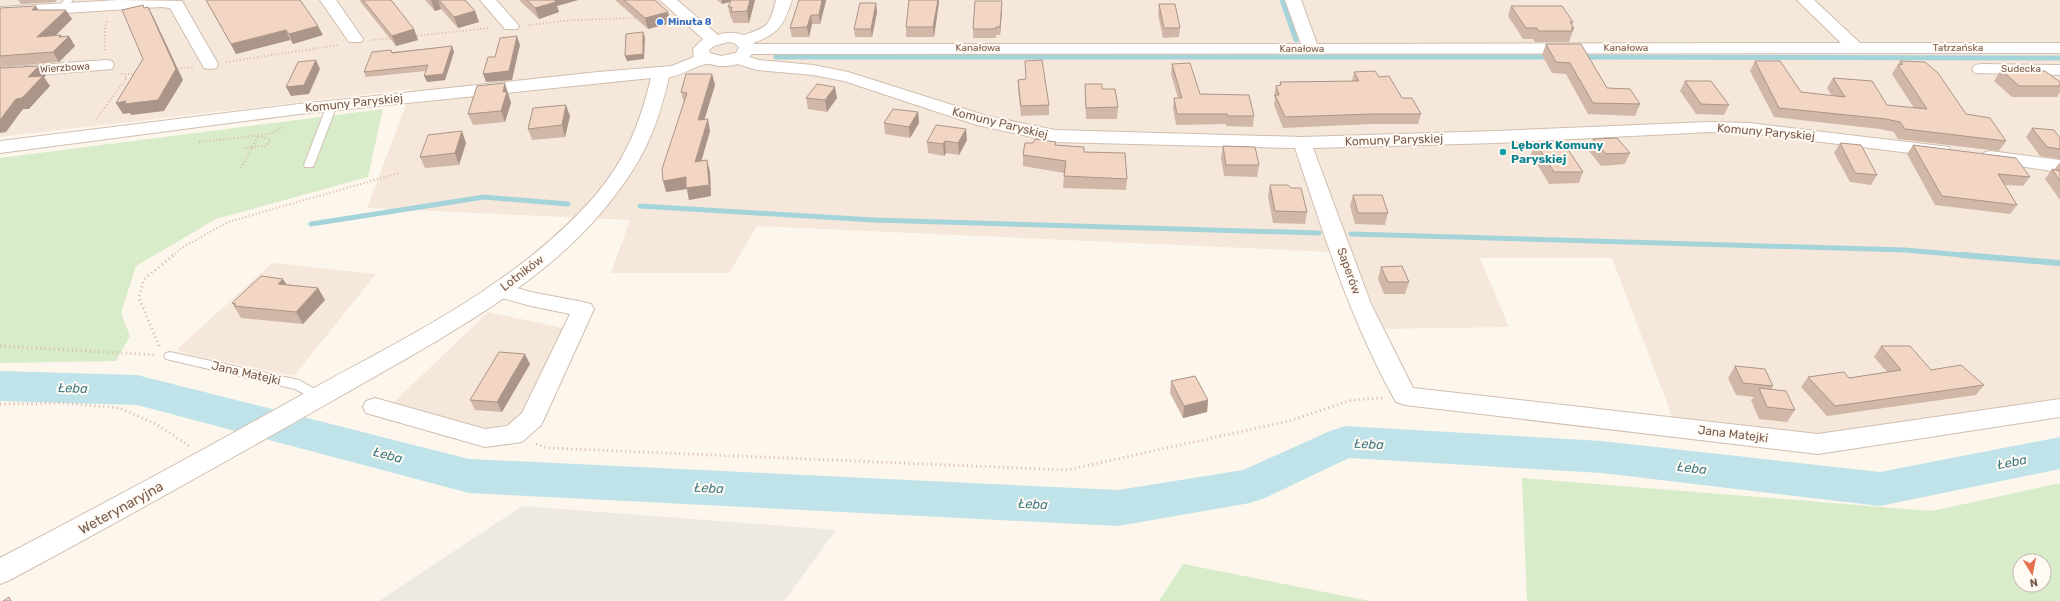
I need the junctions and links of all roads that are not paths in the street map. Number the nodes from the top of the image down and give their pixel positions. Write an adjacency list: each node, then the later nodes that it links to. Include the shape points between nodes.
1 (328, 0): 11 (street)
2 (488, 0): 10 (street)
3 (668, 0): 12 (street)
4 (784, 0): 15 (street, via 777,23 772,29)
5 (1293, 0): 16 (street)
6 (1804, 0): 13 (street)
7 (102, 3): 8 (street); 18 (street, via 176,4)
8 (66, 4): 9 (street)
9 (0, 12)
10 (511, 26)
11 (355, 39)
12 (714, 40): 15 (street, via 734,38); 17 (street, via 701,49 702,56)
13 (1856, 48): 14 (street, Tatrzańska); 16 (street, Kanałowa)
14 (2060, 48)
15 (743, 49): 16 (street, Kanałowa); 17 (street, via 721,61); 25 (street, Komuny Paryskiej, via 757,65 813,70 848,77 967,116 1040,134)
16 (1311, 49)
17 (706, 58): 22 (street, Komuny Paryskiej, via 678,70)
18 (210, 64)
19 (106, 65): 23 (street, Wierzbowa)
20 (1981, 69): 21 (street, Sudecka)
21 (2060, 70)
22 (661, 72): 24 (street, Komuny Paryskiej); 29 (street, Lotników, via 653,108 643,135 632,158 617,179 563,239)
23 (0, 73)
24 (332, 105): 26 (street, Komuny Paryskiej); 27 (lane)
25 (1302, 143): 28 (street, Komuny Paryskiej, via 1709,127 1750,128); 31 (street, Saperów, via 1366,320 1387,366)
26 (0, 147)
27 (309, 165)
28 (2060, 166)
29 (499, 290): 32 (street, Lotników, via 440,328); 33 (street, via 583,309 532,419 513,435 485,438)
30 (170, 356): 32 (lane, Jana Matejki, via 299,385)
31 (1405, 396): 34 (street, Jana Matejki, via 1818,444)
32 (313, 400): 35 (street, Lotników)
33 (375, 407)
34 (2060, 408)
35 (241, 441): 36 (street, Weterynaryjna)
36 (0, 572)

